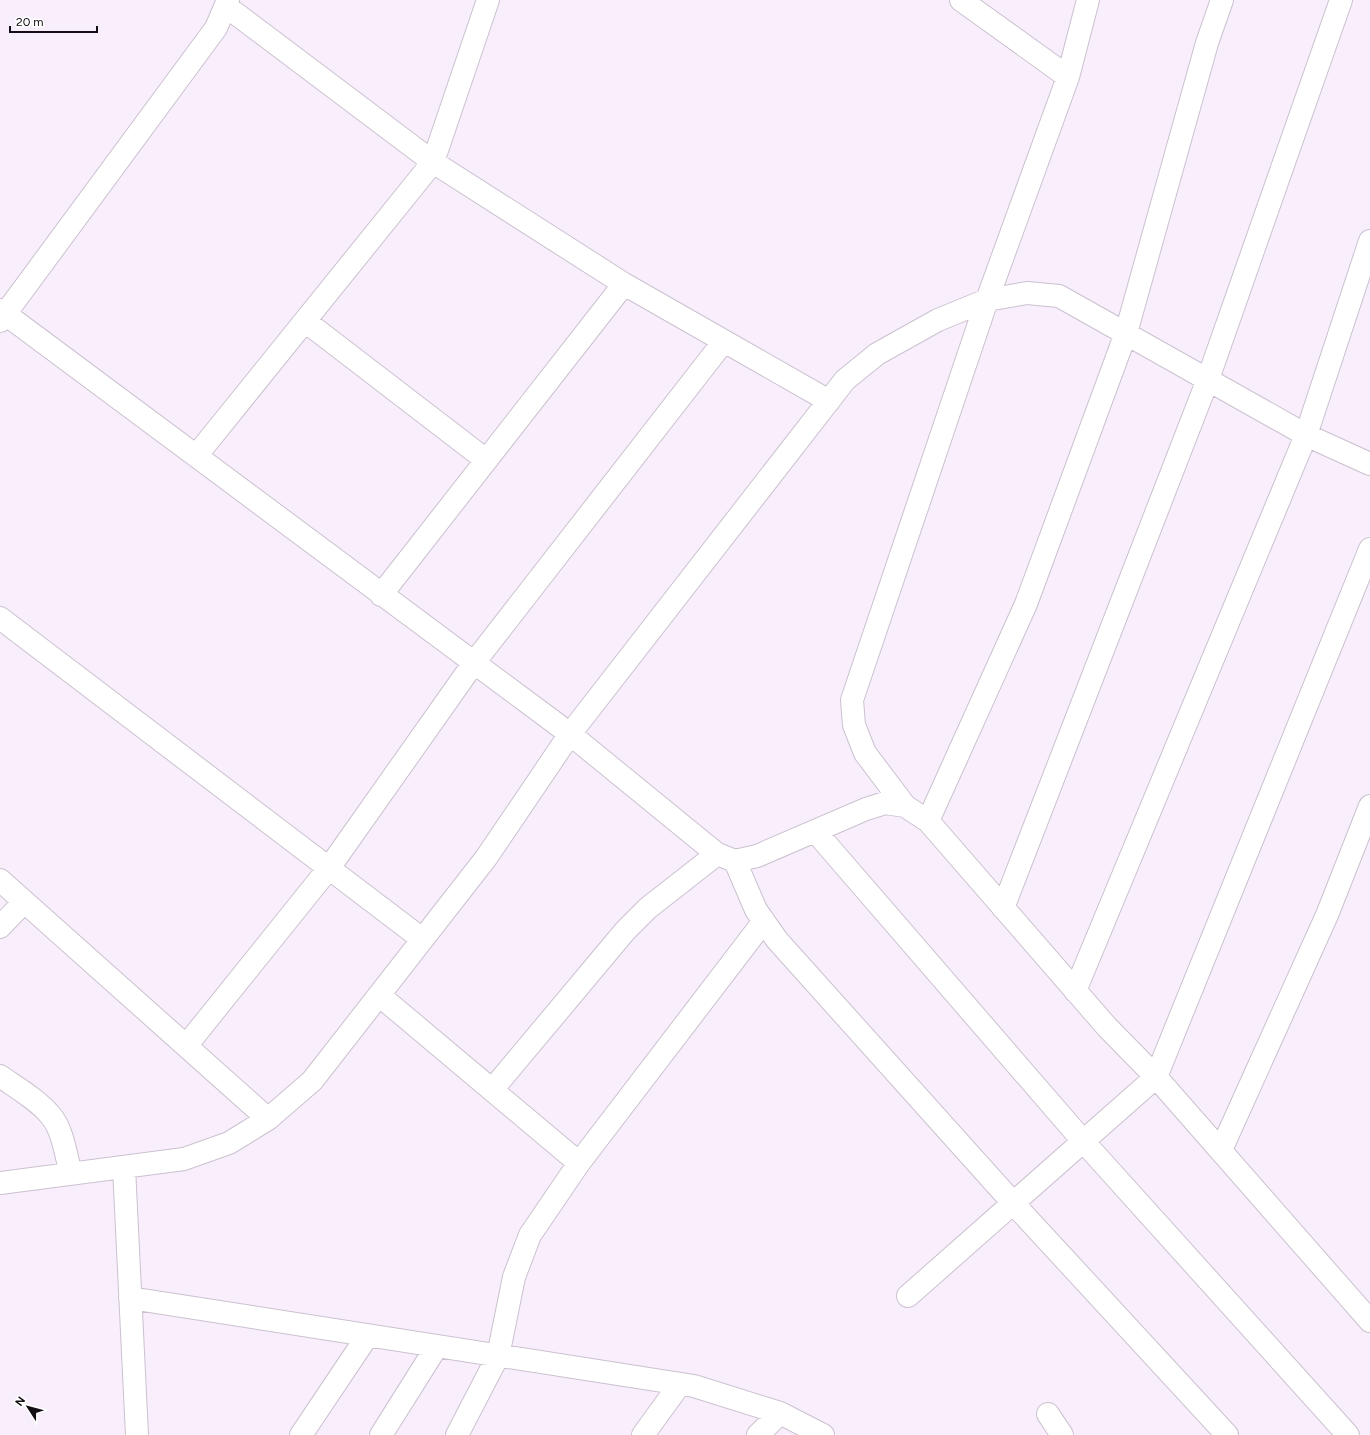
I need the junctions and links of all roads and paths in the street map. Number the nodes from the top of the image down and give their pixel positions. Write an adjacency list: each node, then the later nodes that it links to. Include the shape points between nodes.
1 (488, 0): 8 (street)
2 (961, 0): 7 (street)
3 (1088, 0): 7 (street)
4 (1222, 0): 14 (street, via 1207,43)
5 (1341, 0): 16 (street)
6 (228, 3): 8 (street); 12 (street, via 216,28)
7 (1068, 77): 11 (street)
8 (433, 162): 10 (street); 13 (street)
9 (1370, 241): 18 (street)
10 (624, 284): 15 (street); 20 (street)
11 (987, 300): 14 (street, via 1027,293 1059,296); 17 (street, via 938,320 876,354 845,380); 27 (street, via 852,700 854,725 865,753)
12 (2, 315): 19 (street)
13 (305, 321): 19 (street); 20 (street)
14 (1126, 333): 16 (street); 29 (street, via 1026,604)
15 (724, 341): 17 (street); 25 (street)
16 (1208, 379): 18 (street); 35 (street)
17 (830, 401): 26 (street)
18 (1306, 435): 21 (street); 39 (street)
19 (196, 456): 23 (street)
20 (486, 460): 23 (street)
21 (1370, 464)
22 (1370, 549): 43 (street)
23 (381, 595): 25 (street)
24 (0, 618): 32 (street)
25 (473, 664): 26 (street); 32 (street)
26 (570, 734): 31 (street); 38 (street, via 486,858)
27 (905, 806): 29 (street); 30 (street, via 885,803)
28 (1370, 806): 47 (street, via 1326,915)
29 (928, 821): 35 (street)
30 (815, 831): 31 (street, via 757,856); 46 (street)
31 (726, 857): 36 (street); 44 (street, via 648,908 625,931)
32 (329, 868): 38 (street); 41 (street)
33 (0, 880): 34 (street)
34 (24, 902): 37 (street); 41 (street)
35 (1003, 908): 39 (street)
36 (764, 921): 48 (street); 52 (street, via 777,940)
37 (0, 927)
38 (422, 939): 40 (street)
39 (1075, 991): 43 (street)
40 (379, 995): 44 (street); 45 (street, via 312,1081)
41 (186, 1046): 45 (street)
42 (0, 1076): 50 (street, via 52,1116)
43 (1156, 1078): 46 (street); 47 (street)
44 (492, 1090): 48 (street)
45 (268, 1119): 49 (street, via 229,1143 184,1159)
46 (1083, 1141): 52 (street); 71 (street)
47 (1220, 1150): 55 (street)
48 (579, 1163): 58 (street, via 530,1235 514,1277)
49 (124, 1167): 50 (street); 54 (street)
50 (71, 1174): 51 (street)
51 (0, 1183)
52 (1013, 1203): 53 (street); 70 (street)
53 (908, 1296)
54 (130, 1298): 56 (street); 62 (street)
55 (1370, 1321)
56 (368, 1335): 57 (street); 63 (street)
57 (437, 1346): 58 (street); 64 (street)
58 (498, 1356): 59 (street); 65 (street)
59 (680, 1384): 60 (street); 66 (street)
60 (780, 1413): 67 (street); 68 (street)
61 (1048, 1414): 69 (street)
62 (137, 1435)
63 (301, 1435)
64 (381, 1435)
65 (457, 1435)
66 (643, 1435)
67 (758, 1435)
68 (823, 1435)
69 (1062, 1435)
70 (1226, 1435)
71 (1348, 1435)

